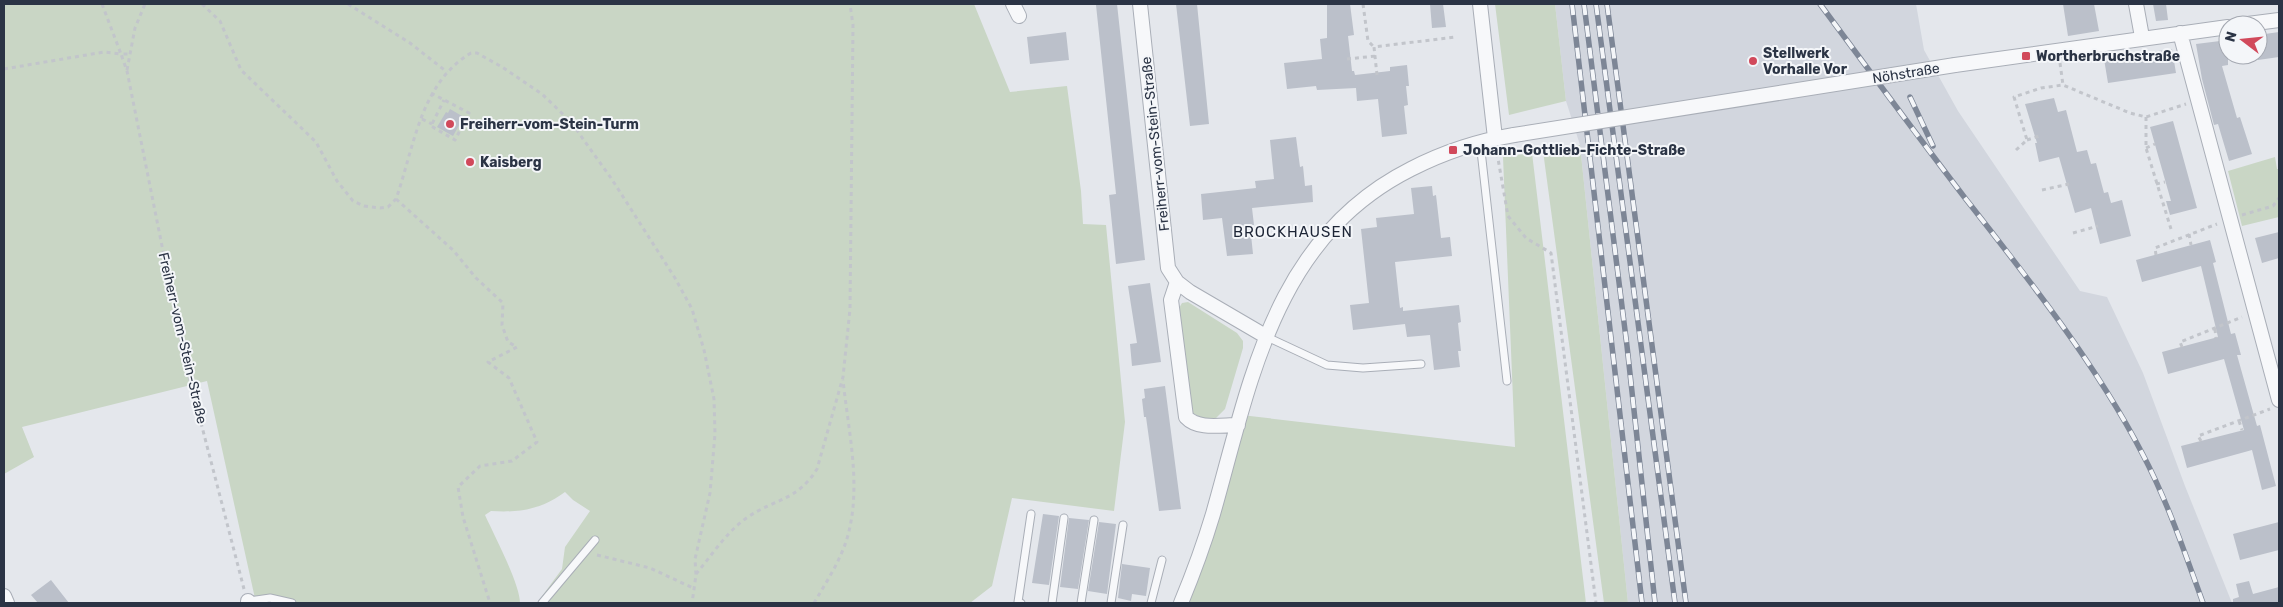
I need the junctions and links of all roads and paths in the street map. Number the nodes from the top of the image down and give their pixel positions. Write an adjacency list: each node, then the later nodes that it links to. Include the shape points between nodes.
1 (102, 4): 16 (path)
2 (145, 4): 17 (path, via 135,28)
3 (202, 4): 43 (path, via 220,22 241,70 316,142 337,181 353,201 380,208 388,207)
4 (348, 4): 22 (path, via 410,43)
5 (850, 4): 58 (path, via 850,309)
6 (1140, 4): 51 (street, Freiherr-vom-Stein-Straße, via 1168,268)
7 (1363, 4): 14 (path, via 1368,42)
8 (1480, 4): 32 (street)
9 (2136, 4): 12 (street)
10 (2218, 28): 11 (street, Nöhstraße)
11 (2180, 33): 12 (street, Nöhstraße); 27 (street)
12 (2142, 37): 15 (street, Nöhstraße)
13 (1455, 38): 14 (path)
14 (1374, 48): 18 (path)
15 (2058, 50): 24 (path); 32 (street, Nöhstraße, bridge)
16 (121, 54): 17 (path); 20 (path, via 104,52); 21 (path)
17 (130, 54): 21 (path)
18 (1376, 56): 19 (path); 23 (path)
19 (1347, 58)
20 (4, 69)
21 (127, 71): 75 (path, Freiherr-vom-Stein-Straße, via 185,361)
22 (447, 72): 25 (path); 72 (path, via 471,53 477,53 542,94 571,122 611,178 692,309 714,399 710,493 695,559)
23 (1377, 75)
24 (2063, 85): 28 (path); 33 (path, via 2014,97)
25 (431, 93): 26 (path); 29 (path)
26 (444, 100): 30 (path); 30 (path, via 469,113 455,140)
27 (2198, 100): 28 (path); 44 (street)
28 (2146, 117): 36 (path)
29 (422, 119): 30 (path); 43 (path)
30 (432, 124)
31 (2039, 136): 33 (path)
32 (1495, 138): 34 (street); 88 (path, via 1508,216 1526,238 1551,253)
33 (2027, 140): 37 (path)
34 (1480, 142): 54 (street, via 1453,150 1383,183 1343,215 1308,258 1284,296); 59 (lane)
35 (2155, 144): 36 (path)
36 (2146, 148): 40 (path)
37 (2016, 150)
38 (2165, 182): 40 (path)
39 (2069, 184): 41 (path)
40 (2156, 184): 46 (path)
41 (2042, 190)
42 (2279, 198): 44 (path, via 2273,206)
43 (396, 199): 78 (path, via 453,250 503,303 502,325 508,342 517,347 488,362 509,378 537,442 512,461 480,466 458,487 463,517)
44 (2231, 219): 48 (path); 52 (street)
45 (2098, 226): 47 (path)
46 (2171, 229)
47 (2073, 233)
48 (2188, 234): 49 (path); 50 (path, via 2155,248)
49 (2191, 245)
50 (2156, 254)
51 (1177, 282): 54 (street); 62 (street, via 1171,300 1186,417 1201,425)
52 (2256, 312): 53 (path); 60 (street)
53 (2214, 328): 55 (path); 56 (path, via 2180,342)
54 (1267, 337): 57 (lane, via 1327,365 1363,368); 62 (street, via 1253,370)
55 (2216, 338)
56 (2182, 347)
57 (1421, 364)
58 (843, 377): 72 (path, via 818,469 810,480 796,494 749,516 738,525); 81 (path, via 855,488 849,532 832,574)
59 (1507, 381)
60 (2275, 404): 61 (path)
61 (2239, 421): 63 (path); 64 (path, via 2198,436)
62 (1238, 425): 87 (street, via 1212,517)
63 (2242, 430)
64 (2201, 441)
65 (1031, 514): 82 (lane, via 1018,602)
66 (1064, 518): 83 (lane)
67 (1094, 520): 84 (lane)
68 (1123, 525): 85 (lane)
69 (596, 540): 70 (lane)
70 (586, 552): 73 (path, via 650,568); 79 (lane)
71 (1162, 560): 86 (lane)
72 (696, 575): 73 (path)
73 (693, 588): 80 (path)
74 (4, 596): 76 (street)
75 (248, 602): 77 (lane, via 270,598)
76 (8, 603)
77 (292, 603)
78 (490, 603)
79 (542, 603)
80 (692, 603)
81 (814, 603)
82 (1021, 603)
83 (1052, 603)
84 (1081, 603)
85 (1110, 603)
86 (1151, 603)
87 (1181, 603)
88 (1596, 603)

